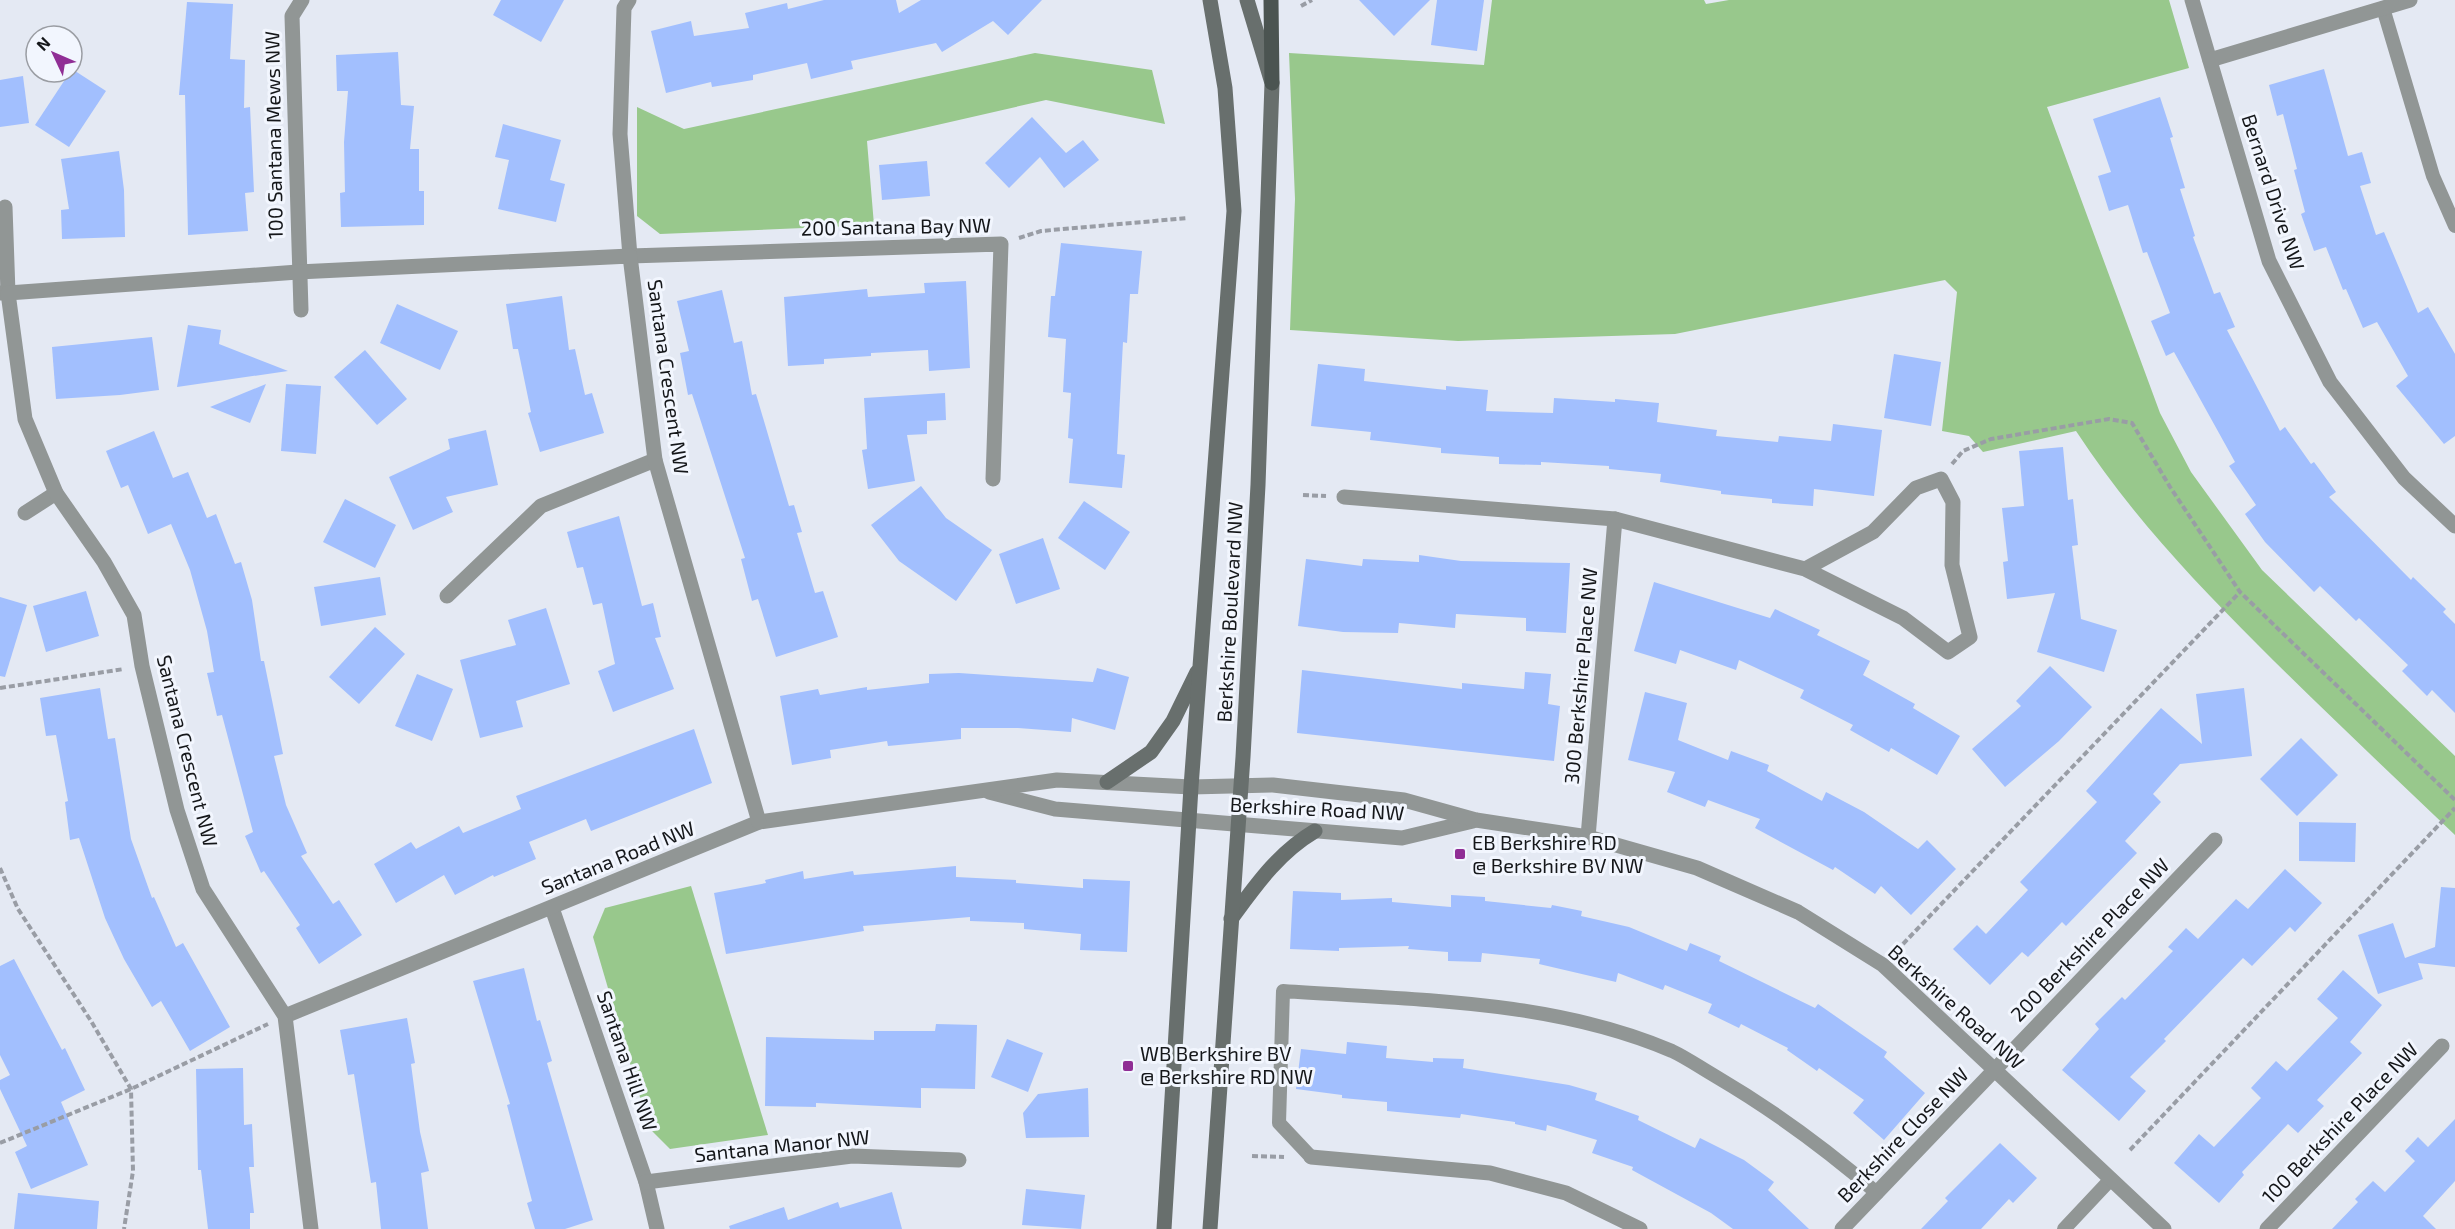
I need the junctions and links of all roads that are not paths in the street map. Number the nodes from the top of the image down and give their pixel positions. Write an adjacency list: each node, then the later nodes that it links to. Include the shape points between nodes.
1 (302, 0): 14 (street, 100 Santana Mews NW, via 292,16)
2 (629, 0): 13 (street, via 624,8 620,134)
3 (1209, 0): 26 (main road, Berkshire Boulevard NW, via 1226,88 1234,211)
4 (1247, 0): 10 (main road, Berkshire Boulevard NW)
5 (1271, 0): 10 (main road)
6 (2192, 0): 9 (street, Bernard Drive NW)
7 (2410, 0): 8 (street)
8 (2383, 8): 9 (street); 12 (lane, via 2433,176)
9 (2210, 60): 23 (street, Bernard Drive NW, via 2269,261 2330,382 2404,477)
10 (1272, 83): 28 (main road, Berkshire Boulevard NW, via 1258,485)
11 (5, 207): 15 (street)
12 (2455, 226)
13 (630, 256): 14 (street, Santana Crescent NW); 17 (street, Santana Crescent NW); 18 (street, 200 Santana Bay NW, via 1001,244)
14 (298, 272): 15 (street, Santana Crescent NW); 16 (street)
15 (4, 293): 19 (street, Santana Crescent NW, via 25,419)
16 (301, 310)
17 (655, 460): 25 (street, via 542,506); 32 (street, Santana Crescent NW)
18 (993, 479)
19 (56, 494): 21 (street); 40 (street, Santana Crescent NW, via 104,562 134,615 142,666 177,810 202,889)
20 (1344, 496): 22 (street)
21 (25, 513)
22 (1615, 519): 24 (street); 36 (street, 300 Berkshire Place NW)
23 (2455, 526)
24 (1806, 569): 24 (street, via 1903,618 1948,652 1970,637 1952,565 1953,502 1941,479 1916,488 1873,532)
25 (447, 596)
26 (1201, 664): 27 (main road, via 1173,721 1151,752); 29 (main road, Berkshire Boulevard NW)
27 (1107, 782): 29 (street, Santana Road NW); 30 (street, Santana Road NW, via 1057,780)
28 (1241, 786): 29 (street, Berkshire Road NW); 31 (street, Berkshire Road NW, via 1273,785 1404,800); 34 (main road, Berkshire Boulevard NW)
29 (1191, 787): 33 (main road, Berkshire Boulevard NW)
30 (981, 789): 32 (street, Santana Road NW); 33 (street, Santana Road NW, via 1055,809)
31 (1476, 820): 35 (street, Berkshire Road NW, via 1402,838); 36 (street, Berkshire Road NW)
32 (759, 822): 38 (street, Santana Road NW)
33 (1190, 822): 34 (street, Berkshire Road NW); 50 (main road, Berkshire Boulevard NW)
34 (1238, 826): 35 (street, Berkshire Road NW); 39 (main road, Berkshire Boulevard NW)
35 (1315, 831): 39 (main road, via 1267,870)
36 (1588, 837): 42 (street, Berkshire Road NW, via 1697,867 1798,912 1883,965)
37 (2215, 840): 42 (street, 200 Berkshire Place NW)
38 (552, 908): 40 (street, Santana Road NW); 46 (street, Santana Hill NW)
39 (1231, 919): 51 (main road, Berkshire Boulevard NW)
40 (285, 1016): 48 (street)
41 (2442, 1046): 56 (street, 100 Berkshire Place NW)
42 (1994, 1070): 45 (street, Berkshire Road NW); 47 (street, Berkshire Close NW)
43 (1311, 1157): 47 (lane, via 1279,1123 1283,991 1497,1007 1601,1027 1673,1052 1759,1102 1834,1155); 52 (street, via 1490,1173 1566,1193)
44 (958, 1160): 46 (street, Santana Manor NW, via 852,1156)
45 (2111, 1179): 54 (lane); 55 (street, Berkshire Road NW)
46 (646, 1182): 49 (street, Santana Hill NW)
47 (1877, 1193): 53 (street, Berkshire Close NW)
48 (311, 1229)
49 (657, 1229)
50 (1164, 1229)
51 (1210, 1229)
52 (1640, 1229)
53 (1842, 1229)
54 (2064, 1229)
55 (2164, 1229)
56 (2267, 1229)

